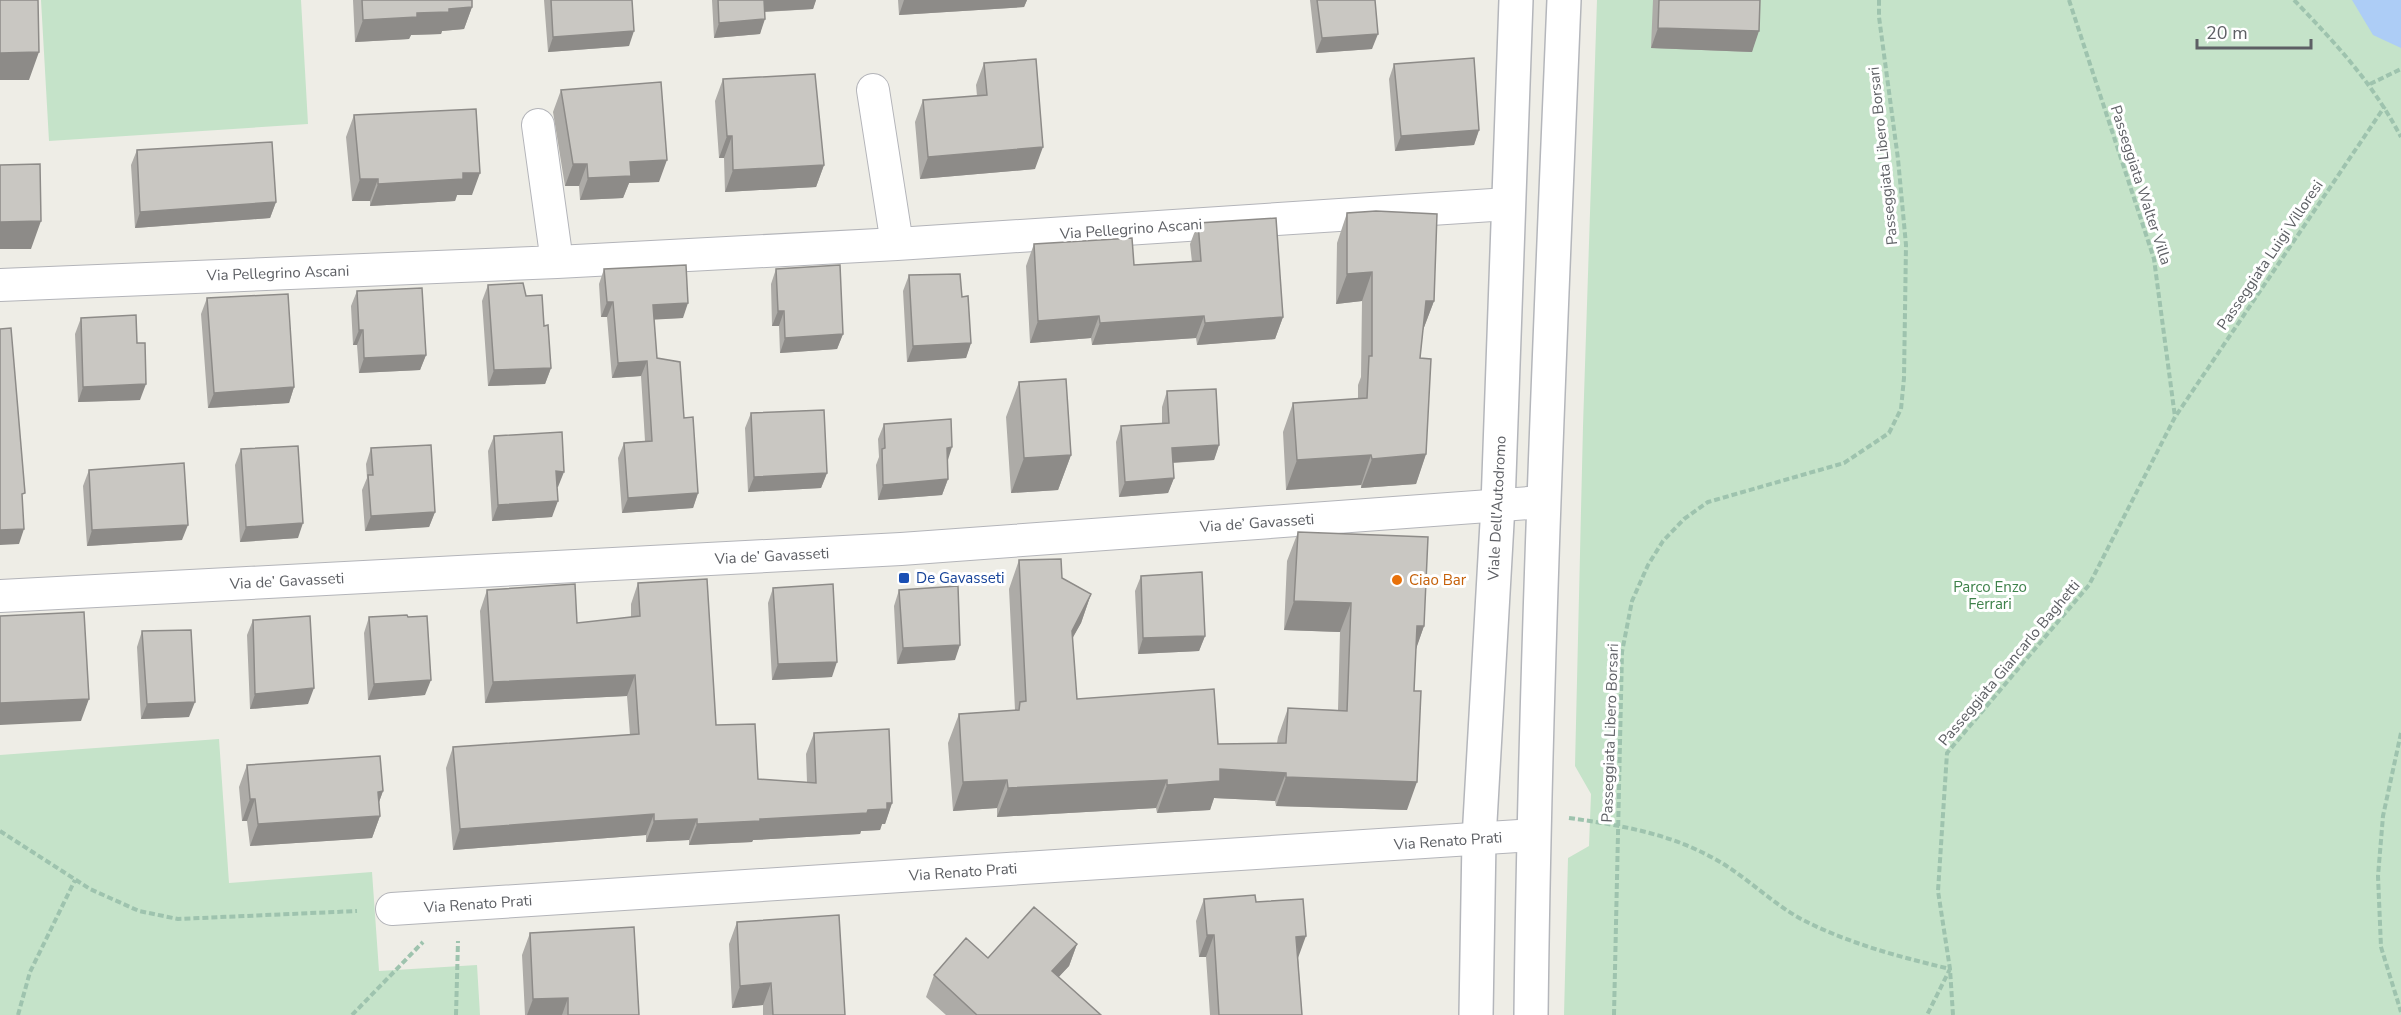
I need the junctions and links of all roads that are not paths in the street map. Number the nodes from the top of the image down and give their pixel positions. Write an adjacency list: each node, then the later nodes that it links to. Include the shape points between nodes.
1 (1516, 0): 5 (street, Viale Dell'Autodromo)
2 (1564, 0): 9 (street)
3 (873, 90): 6 (street)
4 (538, 125): 7 (street)
5 (1508, 204): 6 (street, Via Pellegrino Ascani); 10 (street, Viale Dell'Autodromo)
6 (897, 244): 7 (street, Via Pellegrino Ascani)
7 (557, 262): 8 (street, Via Pellegrino Ascani)
8 (0, 285)
9 (1543, 502): 10 (street, Via de’ Gavasseti); 12 (street)
10 (1498, 505): 11 (street, Via de’ Gavasseti, via 901,549); 13 (street, Viale Dell'Autodromo)
11 (0, 596)
12 (1533, 825): 13 (street, Via Renato Prati); 16 (street)
13 (1479, 839): 14 (street, Via Renato Prati); 15 (street, Viale Dell'Autodromo)
14 (392, 909)
15 (1476, 1015)
16 (1531, 1015)

